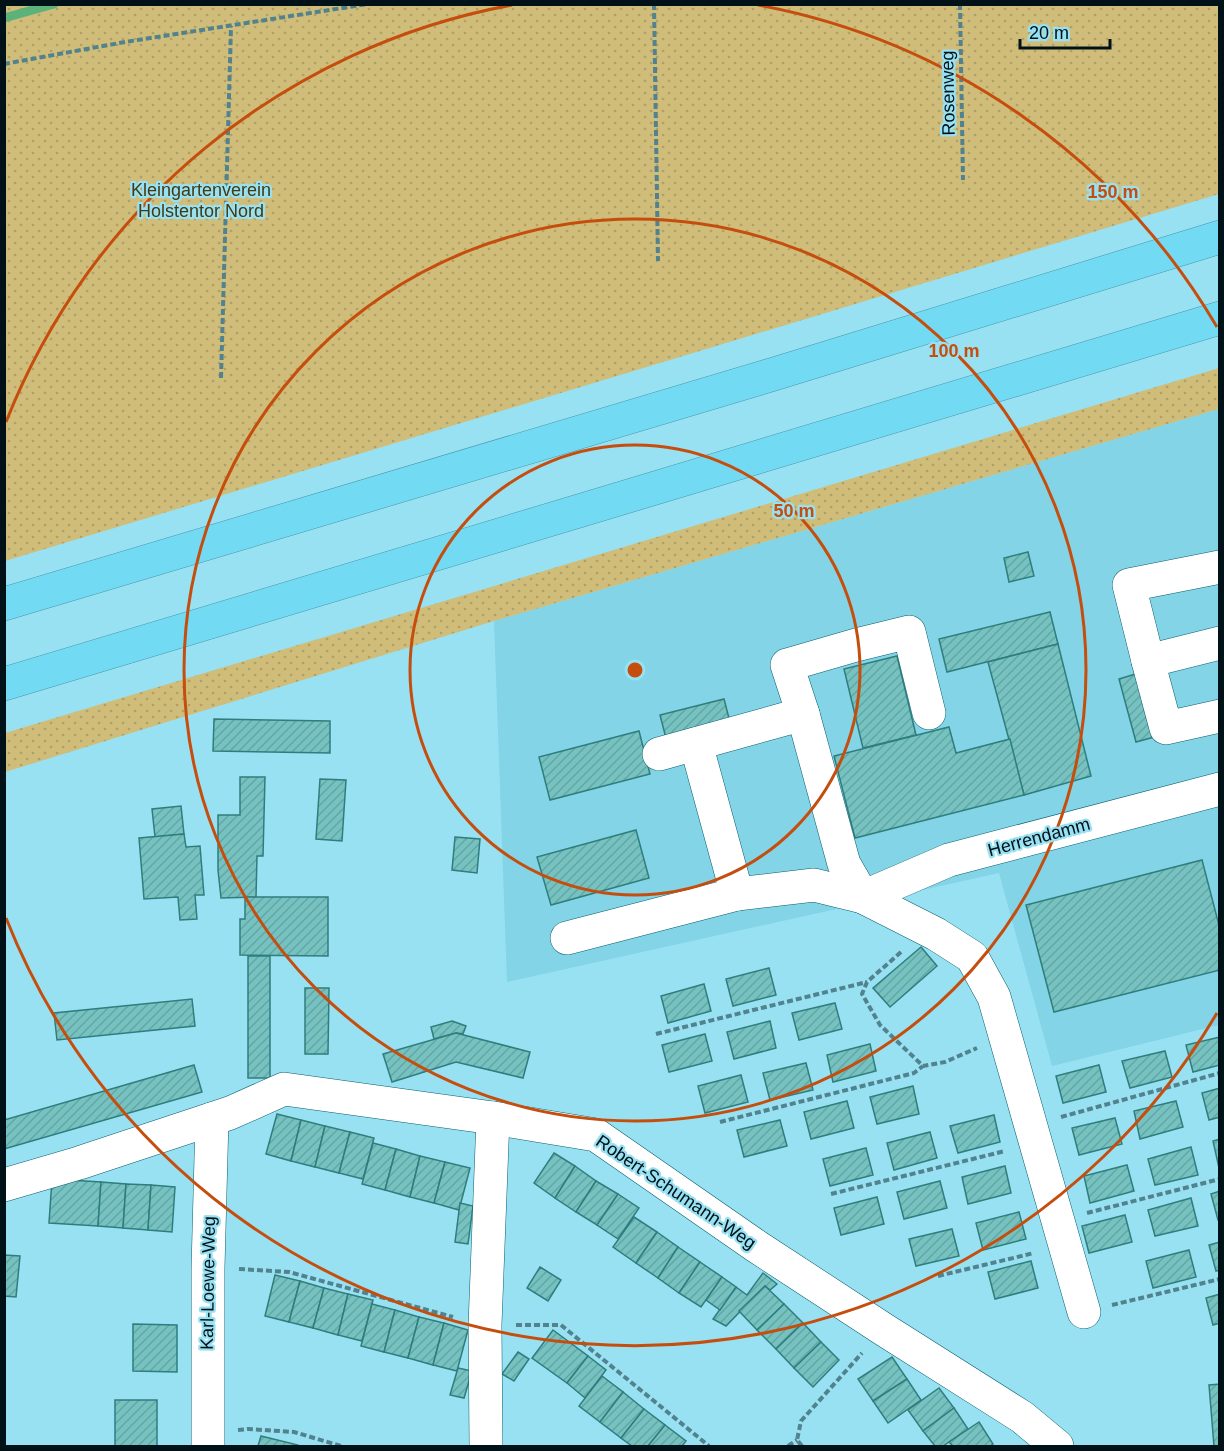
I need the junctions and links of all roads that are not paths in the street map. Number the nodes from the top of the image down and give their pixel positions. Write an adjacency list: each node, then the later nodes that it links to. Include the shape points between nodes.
1 (1220, 237): 4 (highway)
2 (1220, 318): 7 (highway)
3 (1220, 567): 6 (street, via 1129,585)
4 (4, 604)
5 (1220, 643): 6 (street)
6 (1148, 661): 10 (street, via 1166,728)
7 (4, 684)
8 (929, 713): 9 (street, via 909,632 787,664)
9 (804, 714): 11 (street); 15 (street, via 844,864)
10 (1220, 716)
11 (696, 744): 12 (street); 14 (street)
12 (659, 754)
13 (1220, 789): 15 (street, Herrendamm, via 949,860)
14 (737, 894): 15 (street, via 814,885); 16 (street)
15 (863, 897): 20 (street, via 972,957 994,997)
16 (567, 938)
17 (493, 1118): 18 (street, via 285,1089); 22 (street, via 485,1325); 23 (street, Robert-Schumann-Weg, via 596,1135 756,1246 1022,1417)
18 (212, 1119): 19 (street); 21 (street, Karl-Loewe-Weg)
19 (4, 1185)
20 (1084, 1312)
21 (208, 1439)
22 (486, 1446)
23 (1058, 1446)

